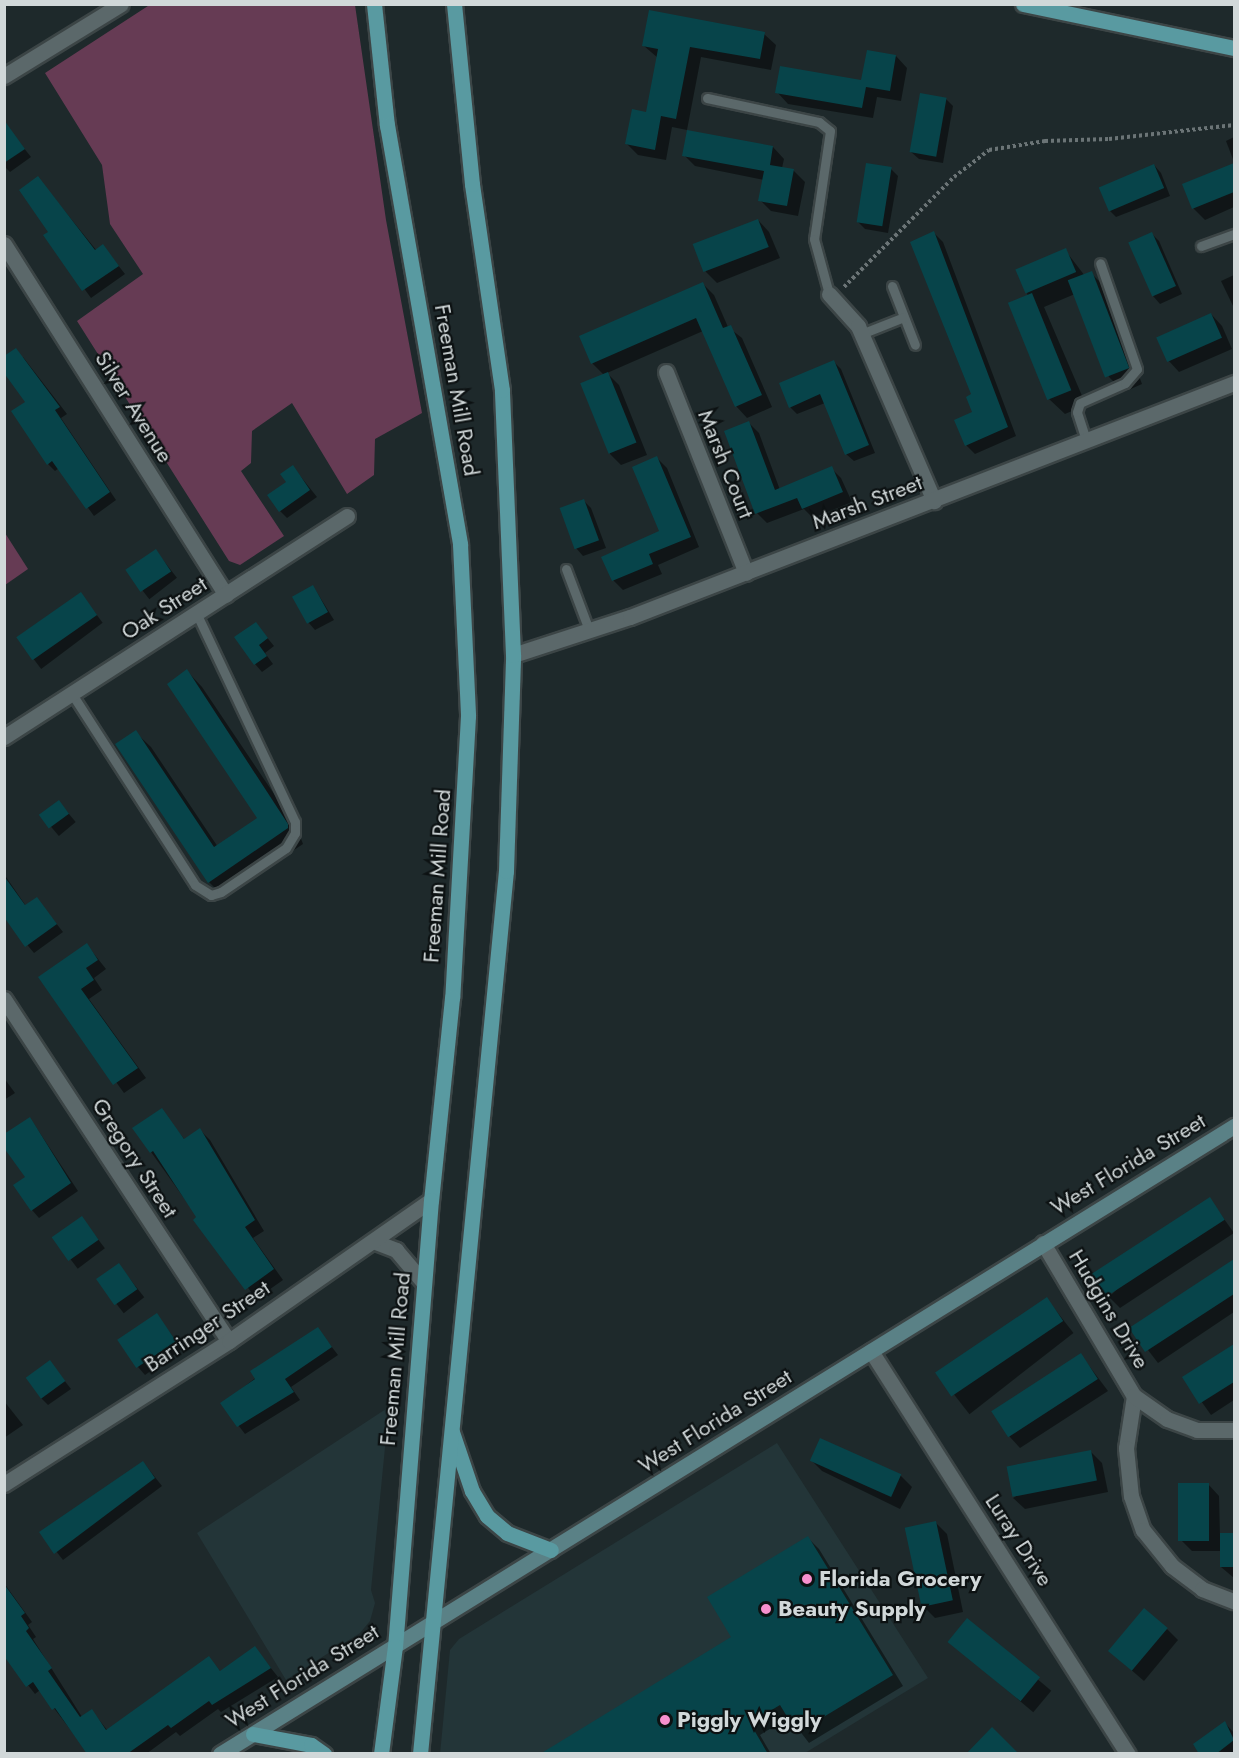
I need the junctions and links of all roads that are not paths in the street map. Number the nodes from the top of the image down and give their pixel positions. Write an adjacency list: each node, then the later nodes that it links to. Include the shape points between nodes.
1 (121, 4): 6 (street)
2 (374, 4): 32 (main road, Freeman Mill Road, via 387,125 460,544 468,716 465,817 452,998)
3 (454, 4): 27 (main road, Freeman Mill Road, via 472,184 502,390)
4 (1023, 4): 5 (main road)
5 (1234, 48)
6 (4, 76)
7 (707, 98): 13 (lane, via 819,122 830,131 814,239)
8 (1234, 234): 10 (lane)
9 (4, 244): 24 (street, Silver Avenue)
10 (1201, 246)
11 (1100, 263): 19 (lane, via 1137,369 1125,383 1080,403 1077,412)
12 (892, 286): 14 (lane)
13 (831, 296): 15 (street)
14 (904, 317): 15 (lane); 16 (lane)
15 (859, 330): 20 (street)
16 (915, 345)
17 (666, 372): 23 (street, Marsh Court)
18 (1234, 383): 19 (street, Marsh Street)
19 (1086, 441): 20 (street, Marsh Street)
20 (934, 501): 23 (street, Marsh Street)
21 (347, 516): 24 (street, Oak Street)
22 (566, 569): 26 (lane)
23 (746, 573): 26 (street, Marsh Street)
24 (226, 595): 25 (street, Oak Street)
25 (196, 614): 28 (street, Oak Street); 28 (lane, via 296,822 295,833 286,848 221,892 211,895 195,885)
26 (590, 630): 27 (street, Marsh Street)
27 (513, 655): 40 (main road, Freeman Mill Road, via 506,872)
28 (72, 694): 29 (street, Oak Street)
29 (4, 737)
30 (4, 999): 36 (street, Gregory Street)
31 (1234, 1126): 34 (main road, West Florida Street)
32 (431, 1200): 33 (street, Barringer Street); 35 (main road, Freeman Mill Road)
33 (373, 1241): 35 (street, via 396,1250); 36 (street, Barringer Street)
34 (1043, 1243): 37 (main road, West Florida Street); 38 (street, Hudgins Drive)
35 (424, 1283): 45 (main road, Freeman Mill Road)
36 (229, 1341): 41 (street, Barringer Street)
37 (871, 1351): 42 (main road, West Florida Street); 51 (street, Luray Drive)
38 (1134, 1396): 39 (street, via 1167,1419 1197,1430); 43 (street, Hudgins Drive, via 1126,1448 1131,1496 1143,1530 1172,1566 1202,1589)
39 (1234, 1430)
40 (452, 1431): 42 (main road, via 472,1491 487,1516 507,1533); 44 (main road, Freeman Mill Road)
41 (4, 1484)
42 (551, 1550): 44 (main road, West Florida Street)
43 (1234, 1601)
44 (432, 1623): 45 (main road, West Florida Street); 50 (main road, Freeman Mill Road)
45 (395, 1646): 46 (main road, West Florida Street); 49 (main road, Freeman Mill Road)
46 (253, 1734): 47 (main road, West Florida Street); 48 (main road, via 311,1744)
47 (220, 1754)
48 (324, 1754)
49 (381, 1754)
50 (420, 1754)
51 (1128, 1754)

